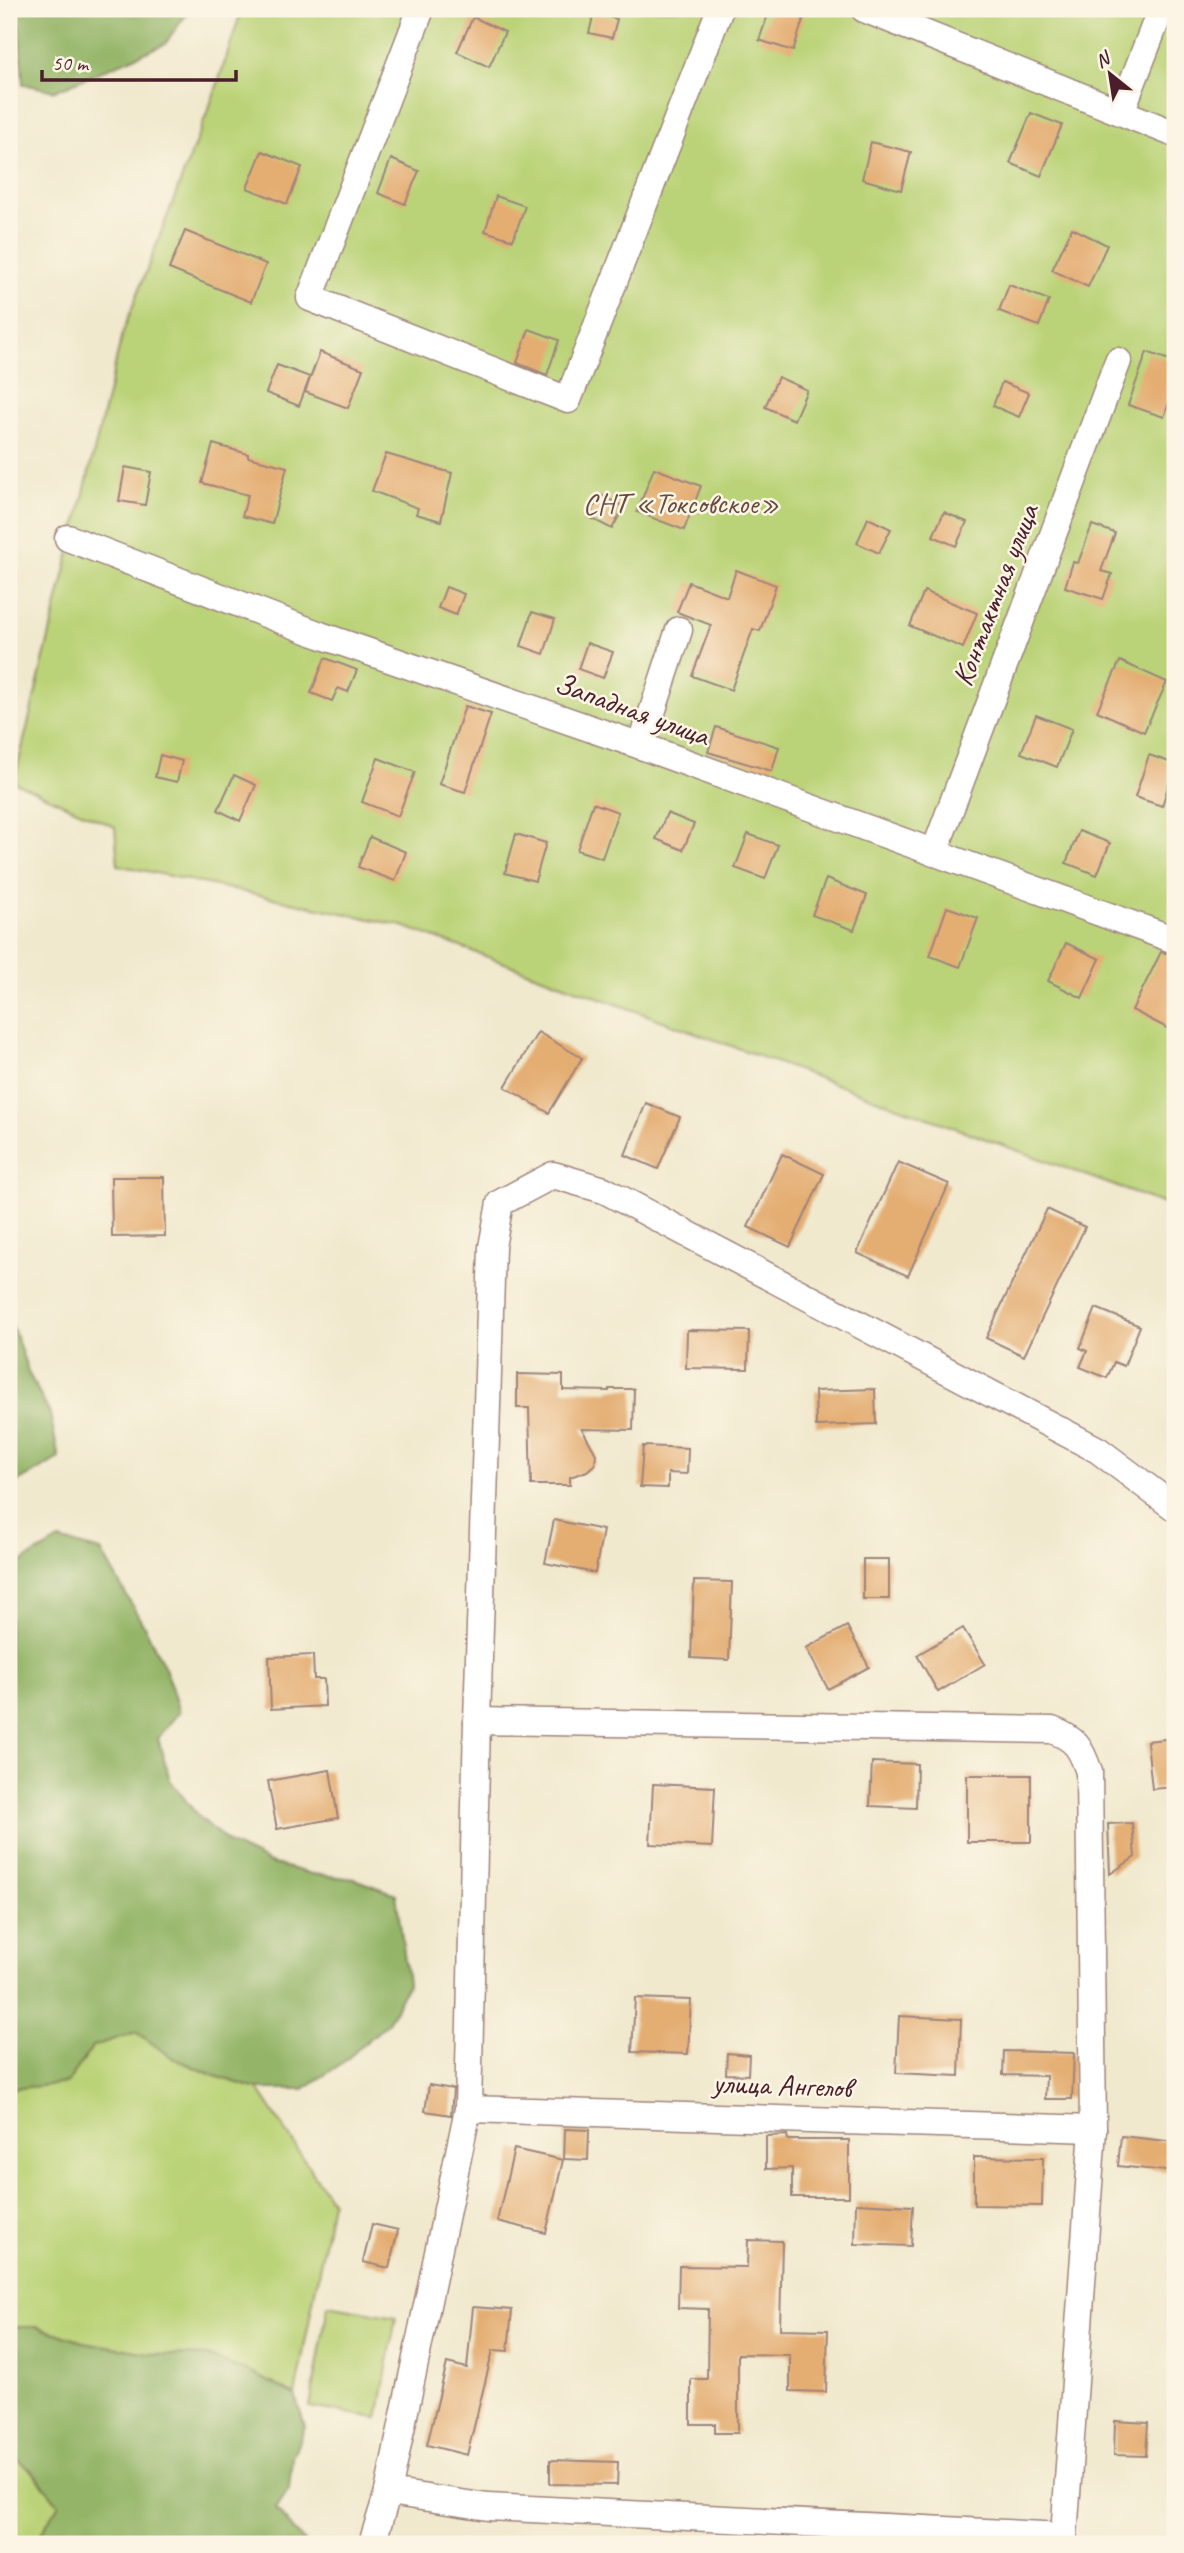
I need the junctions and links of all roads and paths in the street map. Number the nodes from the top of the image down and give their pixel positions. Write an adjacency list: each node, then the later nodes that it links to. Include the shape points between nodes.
1 (421, 9): 2 (street, via 310,298 568,400)
2 (720, 9)
3 (864, 9): 5 (street)
4 (1161, 9): 5 (street)
5 (1121, 112): 6 (street)
6 (1175, 134)
7 (1118, 361): 11 (street, Контактная улица)
8 (68, 538): 10 (street, Западная улица, via 320,635)
9 (679, 631): 10 (street)
10 (641, 746): 11 (street, Западная улица)
11 (934, 853): 12 (street, Западная улица)
12 (1175, 940)
13 (1175, 1508): 14 (street, via 1098,1450 604,1191 553,1175 500,1203 492,1247)
14 (477, 1721): 15 (street); 16 (street, via 1052,1730 1070,1736 1083,1753 1088,1772)
15 (468, 2109): 16 (street, улица Ангелов); 17 (street)
16 (1093, 2129): 18 (street)
17 (388, 2492): 18 (street, via 488,2507); 19 (street)
18 (1068, 2540)
19 (375, 2544)

